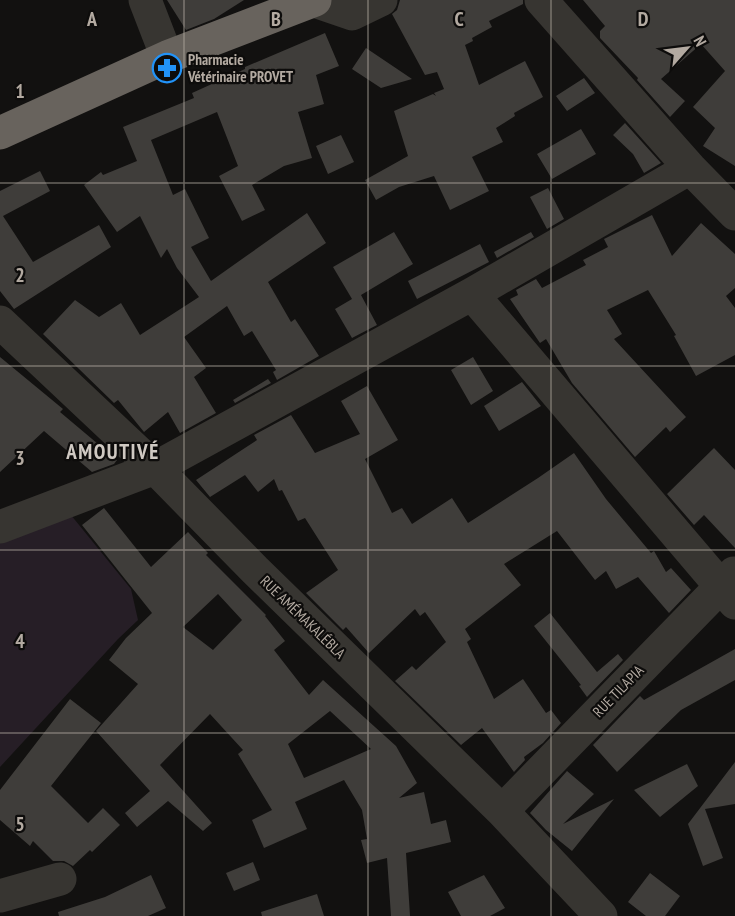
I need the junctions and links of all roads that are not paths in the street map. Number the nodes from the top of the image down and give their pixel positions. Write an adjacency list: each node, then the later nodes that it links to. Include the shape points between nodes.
1 (145, 0): 5 (street)
2 (315, 0): 3 (street, via 351,14); 5 (highway)
3 (381, 0)
4 (541, 0): 7 (street)
5 (167, 57): 6 (highway)
6 (0, 133)
7 (690, 168): 8 (street); 9 (street)
8 (735, 214)
9 (472, 294): 11 (street); 13 (street)
10 (0, 322): 11 (street, RUE AMÉMAKALÉBLA)
11 (155, 468): 12 (street); 14 (street, RUE AMÉMAKALÉBLA)
12 (0, 527)
13 (730, 587): 14 (street, RUE TILAPIA)
14 (502, 811): 17 (street, RUE AMÉMAKALÉBLA)
15 (60, 879): 16 (street)
16 (0, 896)
17 (601, 916)

